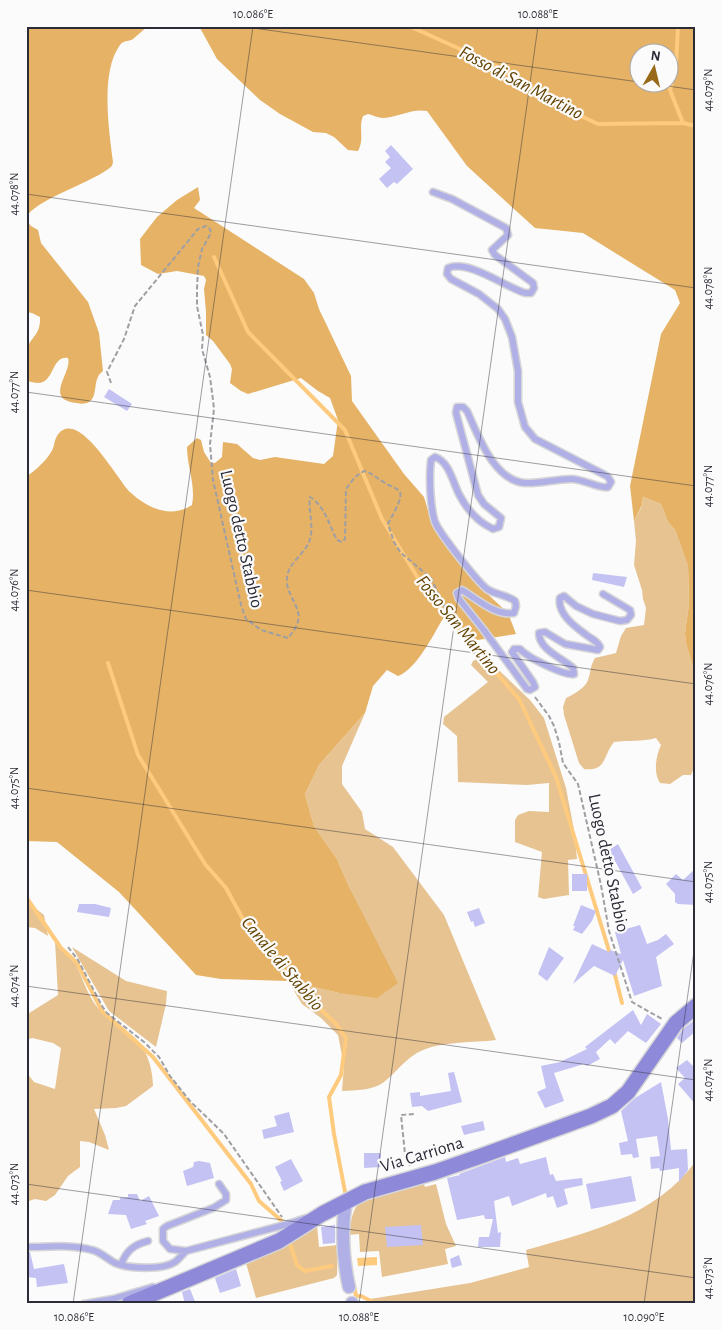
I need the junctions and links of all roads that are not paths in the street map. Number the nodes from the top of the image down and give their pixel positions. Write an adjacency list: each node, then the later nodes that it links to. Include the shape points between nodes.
1 (433, 192): 2 (lane, via 506,228 508,235 492,250 533,283 531,293 525,294 459,266 448,268 447,274 479,294 505,319 518,371 518,402 524,427 535,439 604,474 611,482 603,488 576,479 515,481 503,475 484,448 467,411 457,407 478,494 484,504 501,518 501,523 493,529 482,524 459,496 443,462 435,457 431,460 432,505 436,522 479,581 488,590 511,598 516,606 514,612 506,614 462,590 458,593 459,599 530,690 535,687 512,652 514,649 520,648 567,674 574,674 573,668 554,656 539,633 545,632 565,644 598,650 598,642 564,616 559,604 564,596 593,614 627,620 630,610)
2 (603, 594)
3 (696, 1006): 5 (main road, Via Carriona, via 676,1023 628,1092 612,1106 481,1156 365,1192)
4 (219, 1184): 9 (lane, via 226,1200 163,1230 162,1240 170,1248)
5 (346, 1201): 6 (main road, Via Carriona); 12 (street, via 344,1254)
6 (322, 1214): 9 (lane); 11 (main road, Via Carriona, via 279,1241)
7 (148, 1241): 10 (lane, via 130,1249)
8 (26, 1247): 10 (lane, via 91,1249)
9 (186, 1251): 10 (lane, via 175,1263 131,1268)
10 (122, 1265)
11 (187, 1279): 13 (lane); 14 (main road, Via Carriona)
12 (349, 1286)
13 (84, 1304)
14 (129, 1304)

